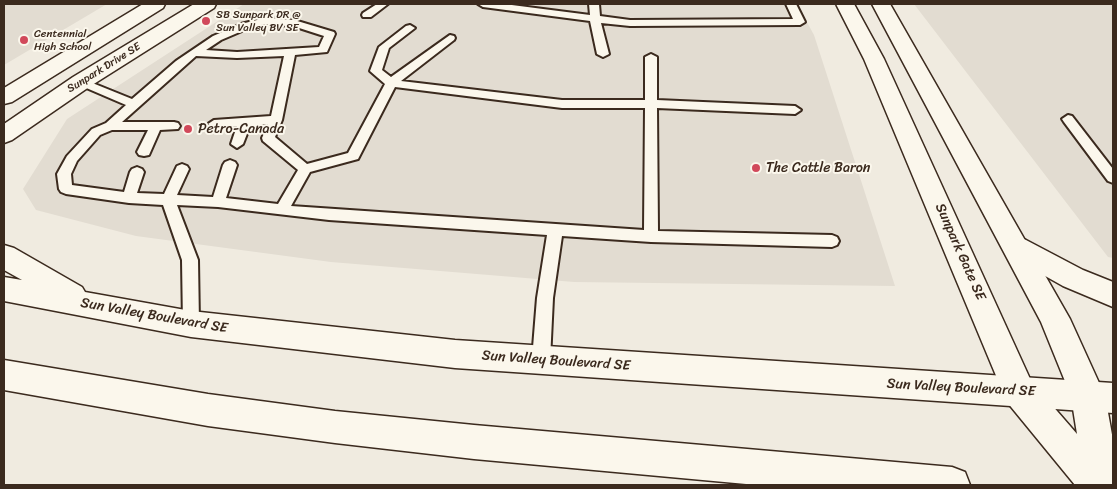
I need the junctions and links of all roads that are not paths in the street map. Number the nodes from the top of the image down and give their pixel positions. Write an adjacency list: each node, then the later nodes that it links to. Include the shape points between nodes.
1 (156, 4): 19 (street, Sunpark Drive SE)
2 (207, 4): 17 (street, Sunpark Drive SE)
3 (383, 4): 9 (lane)
4 (483, 4): 10 (lane)
5 (594, 4): 10 (lane)
6 (791, 4): 10 (lane, via 800,22 630,23)
7 (845, 4): 53 (street, Sunpark Gate SE, via 874,59)
8 (881, 4): 45 (street)
9 (366, 15)
10 (595, 19): 15 (lane)
11 (410, 28): 18 (lane, via 384,47 376,71)
12 (450, 38): 18 (lane)
13 (290, 52): 14 (lane); 14 (lane, via 323,50 330,34 294,23 265,21 226,34); 24 (lane)
14 (194, 53): 20 (lane)
15 (604, 54)
16 (651, 57): 21 (lane)
17 (81, 82): 20 (lane); 30 (street, Sunpark Drive SE)
18 (390, 83): 21 (lane, via 562,104); 35 (lane, via 353,156)
19 (4, 97)
20 (136, 105): 27 (lane)
21 (651, 105): 22 (lane); 43 (lane)
22 (795, 110)
23 (1068, 119): 37 (lane)
24 (276, 120): 25 (lane); 35 (lane, via 268,138)
25 (245, 122): 26 (lane); 31 (lane)
26 (214, 124)
27 (110, 126): 28 (lane); 38 (lane, via 96,132 72,159 64,174 66,189)
28 (156, 126): 29 (lane); 32 (lane)
29 (174, 126)
30 (4, 135)
31 (237, 144)
32 (144, 152)
33 (230, 165): 40 (lane)
34 (182, 169): 39 (lane)
35 (305, 169): 41 (lane)
36 (137, 172): 38 (lane)
37 (1113, 178)
38 (129, 198): 39 (lane)
39 (168, 200): 40 (lane); 50 (lane, via 190,260)
40 (218, 202): 41 (lane)
41 (282, 210): 42 (lane)
42 (555, 230): 43 (lane); 51 (lane, via 545,298)
43 (651, 236): 44 (lane)
44 (832, 241)
45 (1016, 247): 48 (street); 54 (street)
46 (4, 256): 49 (street)
47 (4, 289): 49 (street, Sun Valley Boulevard SE)
48 (1113, 296)
49 (86, 304): 50 (street, Sun Valley Boulevard SE)
50 (191, 324): 51 (street, Sun Valley Boulevard SE, via 436,352)
51 (541, 360): 53 (street, Sun Valley Boulevard SE)
52 (4, 375): 55 (street, via 198,409 335,427)
53 (1019, 392): 54 (street, Sun Valley Boulevard SE); 56 (street, Sunpark Gate SE)
54 (1100, 397): 57 (street)
55 (952, 485)
56 (1098, 485)
57 (1104, 485)

